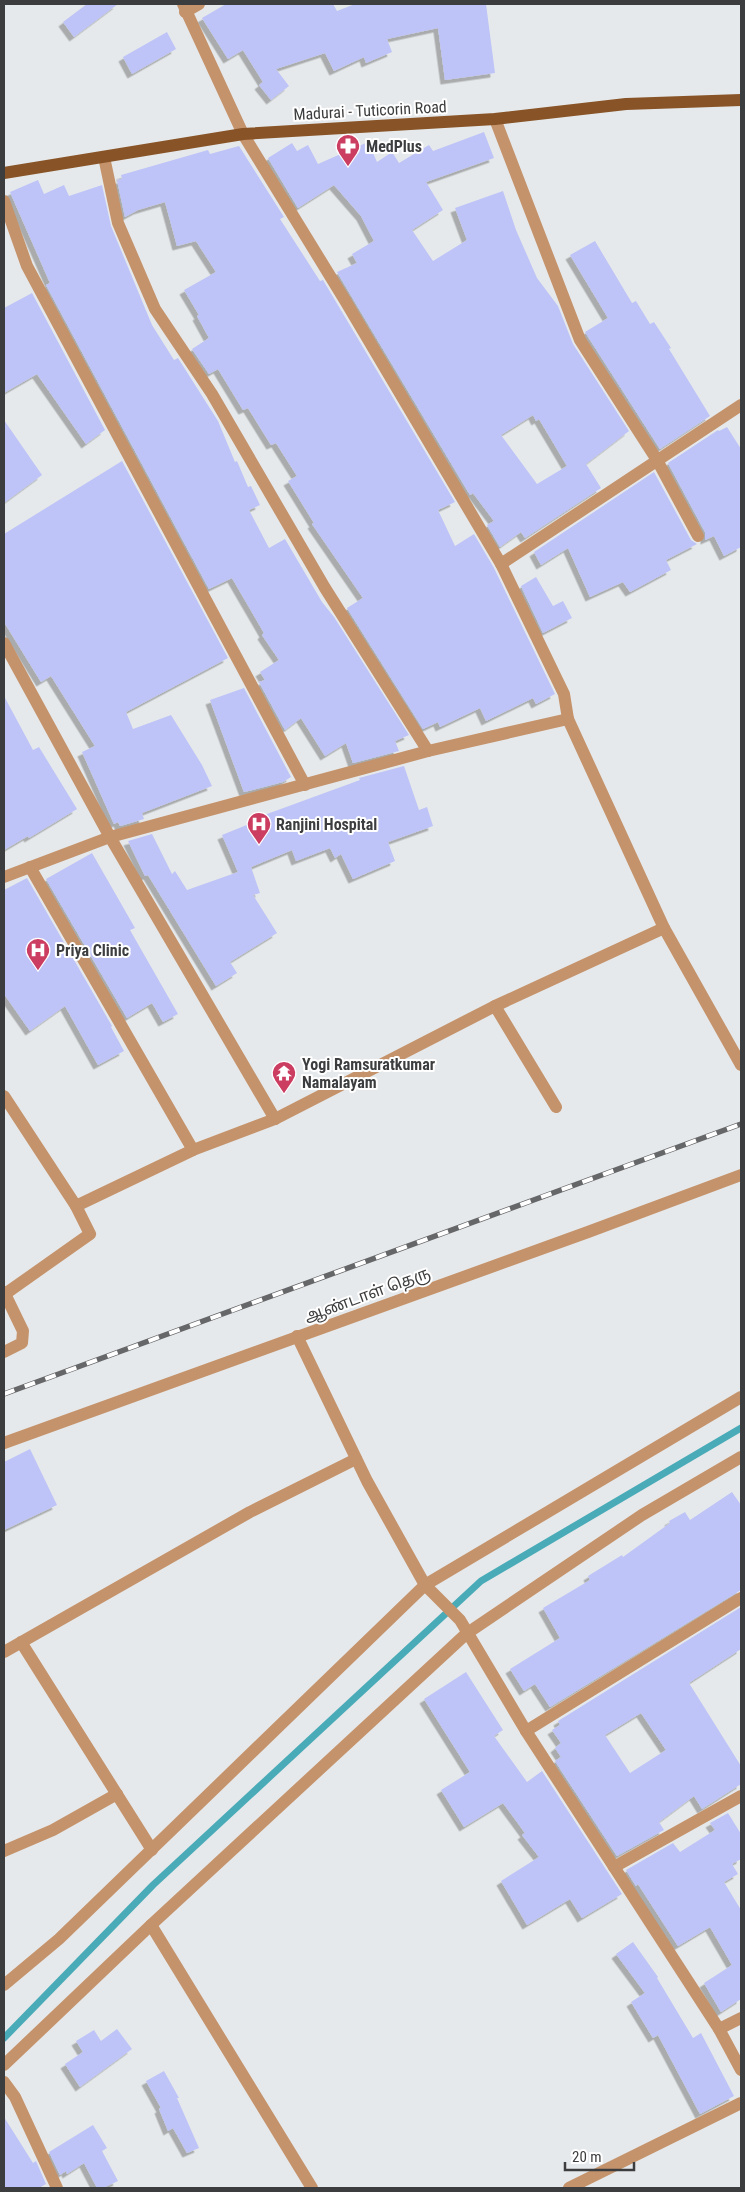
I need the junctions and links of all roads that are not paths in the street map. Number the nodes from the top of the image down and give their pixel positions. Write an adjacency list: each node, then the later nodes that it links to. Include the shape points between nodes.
1 (199, 4): 2 (street)
2 (184, 8): 5 (street)
3 (741, 100): 4 (main road, Madurai - Tuticorin Road, via 626,104)
4 (495, 119): 5 (main road, Madurai - Tuticorin Road); 10 (street, via 580,340)
5 (243, 134): 6 (main road, Madurai - Tuticorin Road); 12 (street)
6 (104, 157): 7 (main road, Madurai - Tuticorin Road); 15 (street, via 118,223 155,309 212,394 325,588)
7 (4, 173)
8 (4, 201): 16 (street, via 32,274)
9 (741, 405): 10 (street)
10 (657, 460): 11 (street); 12 (street)
11 (698, 536)
12 (501, 564): 14 (street, via 564,694)
13 (4, 643): 17 (street)
14 (568, 719): 15 (street); 20 (street)
15 (428, 751): 16 (street)
16 (305, 785): 17 (street)
17 (110, 837): 18 (street); 25 (street)
18 (30, 867): 19 (street); 26 (street)
19 (4, 878)
20 (664, 928): 21 (street); 22 (street)
21 (495, 1006): 24 (street); 25 (street)
22 (741, 1066)
23 (4, 1096): 28 (street)
24 (556, 1107)
25 (275, 1119): 26 (street)
26 (193, 1150): 28 (street)
27 (741, 1175): 30 (street, ஆண்டாள் தெரு)
28 (76, 1206): 29 (street, via 90,1234)
29 (4, 1293): 31 (street, via 23,1331 22,1342)
30 (297, 1336): 33 (street, ஆண்டாள் தெரு); 35 (street)
31 (4, 1352)
32 (741, 1397): 36 (street)
33 (4, 1442)
34 (741, 1457): 38 (street, via 642,1515)
35 (356, 1459): 36 (street); 39 (street, via 250,1512)
36 (425, 1585): 38 (street, via 460,1620); 44 (street)
37 (741, 1598): 41 (street)
38 (466, 1634): 41 (street); 47 (street)
39 (21, 1642): 40 (street); 42 (street)
40 (4, 1652)
41 (526, 1731): 46 (street)
42 (117, 1794): 44 (street); 45 (street, via 53,1830)
43 (741, 1796): 46 (street)
44 (152, 1850): 48 (street, via 59,1939)
45 (4, 1851)
46 (614, 1867): 50 (street)
47 (151, 1925): 51 (street); 56 (street)
48 (4, 1986)
49 (741, 2018): 50 (street)
50 (719, 2029): 52 (street)
51 (4, 2065)
52 (741, 2070)
53 (4, 2082): 55 (street, via 15,2097)
54 (741, 2103): 57 (street)
55 (57, 2188)
56 (312, 2188)
57 (569, 2188)

